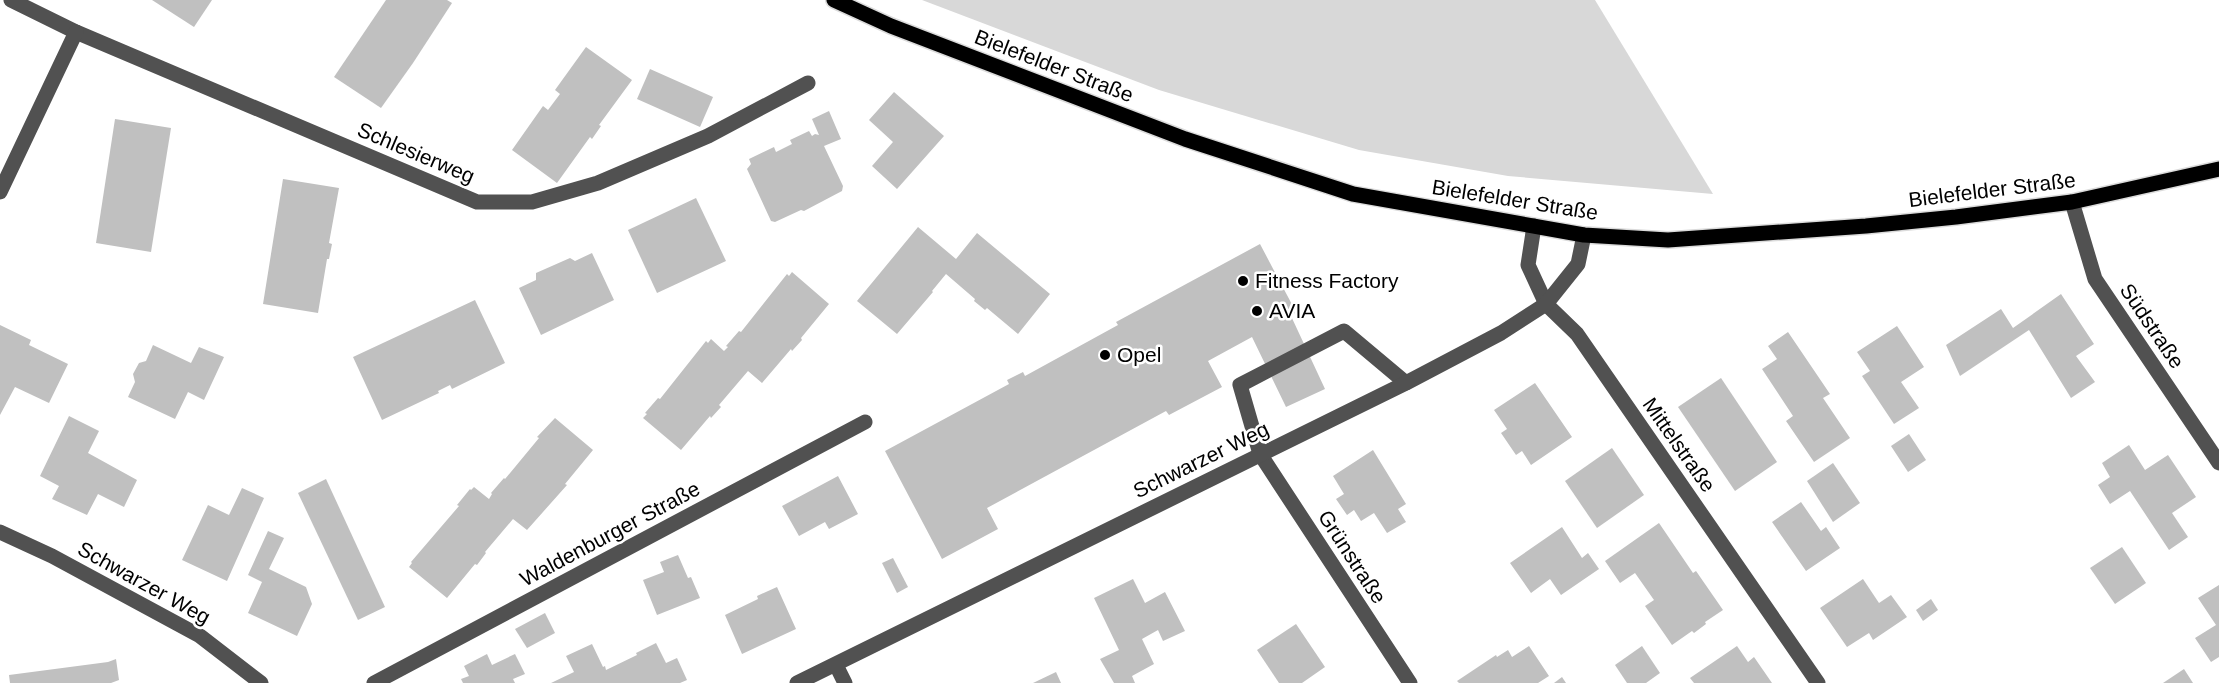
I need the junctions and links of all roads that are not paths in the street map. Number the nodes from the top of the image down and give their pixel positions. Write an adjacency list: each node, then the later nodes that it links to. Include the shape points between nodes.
1 (11, 0): 3 (street, Schlesierweg)
2 (834, 0): 8 (main road, Bielefelder Straße, via 1185,139 1330,187)
3 (76, 32): 4 (street, Schlesierweg, via 477,202 532,202 597,183 708,136); 6 (street)
4 (808, 83)
5 (2219, 169): 7 (main road, Bielefelder Straße)
6 (0, 192)
7 (2072, 202): 9 (main road, Bielefelder Straße, via 1866,226 1680,239); 14 (street, Südstraße, via 2095,279)
8 (1534, 226): 9 (main road, Bielefelder Straße); 10 (street, Mittelstraße, via 1528,265)
9 (1584, 235): 10 (street, Schwarzer Weg, via 1578,264)
10 (1546, 304): 11 (street, Schwarzer Weg, via 1501,333); 22 (street, Mittelstraße, via 1577,334)
11 (1406, 383): 13 (street, Schwarzer Weg); 13 (street, Grünstraße, via 1344,331 1240,385)
12 (865, 422): 18 (street, Waldenburger Straße)
13 (1260, 454): 16 (street, Schwarzer Weg); 21 (street, Grünstraße)
14 (2219, 463)
15 (0, 532): 17 (street, Schwarzer Weg, via 200,636)
16 (836, 665): 19 (street, Schwarzer Weg); 20 (street)
17 (261, 683)
18 (374, 683)
19 (797, 683)
20 (844, 683)
21 (1410, 683)
22 (1818, 683)

